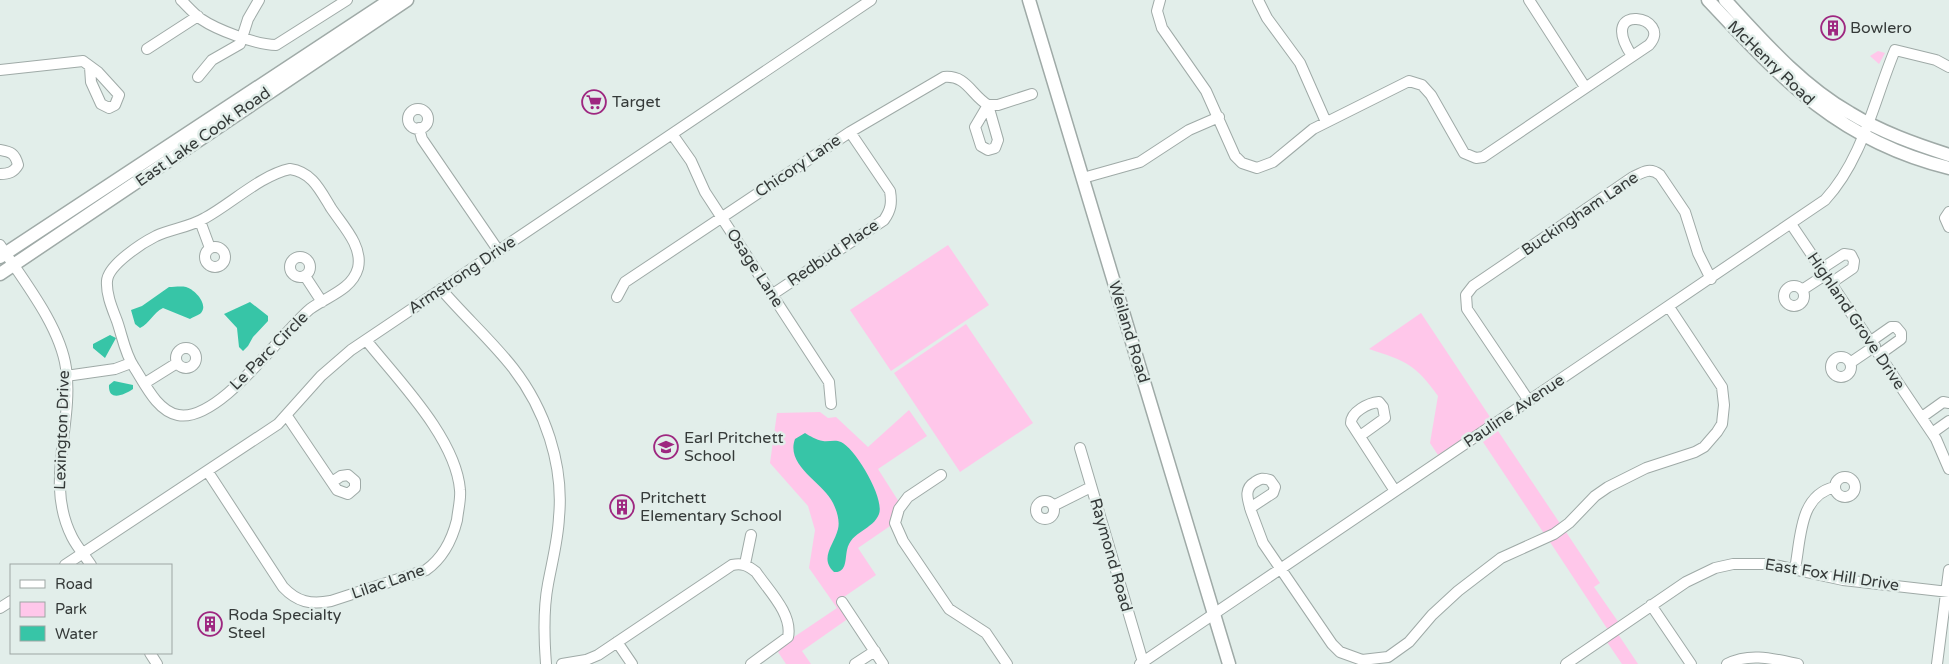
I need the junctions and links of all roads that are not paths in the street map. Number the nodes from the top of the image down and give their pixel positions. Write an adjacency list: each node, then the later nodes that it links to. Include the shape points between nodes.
1 (181, 0): 14 (street)
2 (259, 0): 15 (street)
3 (347, 0): 13 (street)
4 (390, 0): 42 (main road, East Lake Cook Road)
5 (406, 0): 43 (main road, East Lake Cook Road)
6 (871, 0): 29 (street, Armstrong Drive)
7 (1029, 0): 34 (main road, Weiland Road)
8 (1160, 0): 24 (street, via 1157,12 1162,28 1206,91)
9 (1258, 0): 25 (street, via 1300,63)
10 (1529, 0): 22 (street)
11 (1708, 0): 27 (main road, McHenry Road, via 1782,77 1820,109)
12 (1725, 0): 27 (main road, McHenry Road, via 1782,61)
13 (330, 4): 15 (street, via 276,45 266,45)
14 (199, 18): 15 (street); 16 (street)
15 (242, 36): 21 (street, via 240,44 212,60)
16 (147, 49)
17 (1632, 56): 22 (street)
18 (90, 66): 20 (street, via 83,61)
19 (1949, 67): 27 (street, Pauline Avenue, via 1936,60 1895,50)
20 (0, 70)
21 (198, 77)
22 (1584, 87): 25 (street, via 1483,157 1476,158 1464,153 1432,95 1422,85 1409,81)
23 (1032, 94): 28 (street, Chicory Lane, via 988,105 966,83 952,77 944,78)
24 (1219, 117): 25 (street, via 1235,156 1242,163 1257,168 1273,162 1299,139); 34 (street, via 1188,130 1140,162)
25 (1326, 122)
26 (419, 128): 41 (street, via 422,139)
27 (1866, 129): 31 (main road, McHenry Road); 32 (main road, McHenry Road, via 1913,158); 38 (street, Pauline Avenue, via 1834,190)
28 (850, 132): 36 (street, Chicory Lane); 50 (street, Redbud Place, via 890,191 890,212 884,220)
29 (672, 134): 36 (street, Osage Lane, via 691,161); 41 (street, Armstrong Drive)
30 (0, 150): 33 (street, via 11,152 18,165 15,170)
31 (1949, 155)
32 (1949, 168)
33 (0, 174)
34 (1083, 178): 90 (main road, Weiland Road)
35 (1949, 212): 39 (street, via 1945,218)
36 (721, 217): 50 (street, Osage Lane); 51 (street, Chicory Lane, via 625,282)
37 (200, 221): 40 (street); 52 (street, Le Parc Circle, via 280,171 299,170 309,175 358,250 358,269 354,278); 56 (street, Le Parc Circle, via 154,237 116,263 108,274 109,300)
38 (1791, 224): 46 (street, Highland Grove Drive); 47 (street, Pauline Avenue)
39 (1949, 227)
40 (210, 248)
41 (498, 250): 48 (street, Armstrong Drive)
42 (2, 252): 43 (street, Lexington Drive)
43 (13, 265): 44 (main road, East Lake Cook Road); 59 (street, Lexington Drive, via 55,331)
44 (0, 274)
45 (305, 276): 52 (street, Le Parc Circle)
46 (1826, 276): 49 (street); 55 (street, Highland Grove Drive)
47 (1711, 279): 53 (street, Pauline Avenue); 61 (street, Buckingham Lane, via 1698,253 1685,212 1660,175 1646,170 1633,177 1473,286 1466,295 1468,309)
48 (441, 289): 54 (street, Armstrong Drive); 94 (street, via 519,377 541,414 554,455 561,491 555,556 548,585 544,632)
49 (1802, 290)
50 (773, 294): 63 (street, Osage Lane, via 829,382)
51 (617, 297)
52 (322, 302): 60 (street, Le Parc Circle, via 286,332 241,382 193,414 183,416 164,409)
53 (1669, 307): 61 (street, Pauline Avenue); 84 (street, via 1722,387 1722,424 1704,447 1646,468 1608,487 1554,534 1500,558 1458,591 1409,642 1388,657 1362,660 1340,652)
54 (366, 340): 64 (street, Armstrong Drive, via 321,376); 71 (street, Lilac Lane, via 441,436 455,469 460,490 455,530 442,557 426,570 331,601 318,604 300,600 283,587)
55 (1875, 347): 58 (street); 65 (street, Highland Grove Drive)
56 (131, 363): 59 (street, via 115,369); 60 (street, Le Parc Circle)
57 (177, 363): 60 (street)
58 (1850, 363)
59 (66, 376): 80 (street, Lexington Drive, via 58,481 62,511 72,537)
60 (144, 383)
61 (1529, 401): 76 (street, Pauline Avenue)
62 (1949, 403): 65 (street, via 1943,402)
63 (831, 404)
64 (287, 416): 71 (street, Armstrong Drive); 73 (street)
65 (1922, 417): 67 (street, Highland Grove Drive)
66 (1949, 421): 67 (street)
67 (1932, 433): 70 (street, Highland Grove Drive)
68 (1360, 436): 76 (street)
69 (1080, 448): 74 (street, Raymond Road)
70 (1949, 469)
71 (208, 472): 80 (street, Armstrong Drive)
72 (941, 475): 100 (street, via 908,497 895,522 903,541 949,609 986,633)
73 (332, 482)
74 (1091, 487): 77 (street); 93 (street, Raymond Road)
75 (1835, 487): 85 (street, via 1817,494 1807,508)
76 (1394, 491): 84 (street, Pauline Avenue)
77 (1053, 506)
78 (1250, 508): 84 (street, via 1263,543)
79 (751, 535): 83 (street)
80 (84, 554): 81 (street, Armstrong Drive); 82 (street, Lexington Drive)
81 (67, 564)
82 (90, 564)
83 (745, 564): 91 (street, via 732,565); 97 (street, via 756,572 788,619 790,629 788,637)
84 (1280, 568): 90 (street, Pauline Avenue)
85 (1795, 569): 87 (street, East Fox Hill Drive, via 1843,580); 89 (street, East Fox Hill Drive, via 1750,563 1715,568)
86 (1949, 570): 87 (street)
87 (1948, 592): 106 (street)
88 (842, 602): 92 (street)
89 (1651, 605): 102 (street, East Fox Hill Drive); 103 (street)
90 (1215, 614): 93 (street, Pauline Avenue); 101 (main road, Weiland Road)
91 (617, 642): 95 (street, via 586,660); 96 (street)
92 (874, 651): 98 (street); 99 (street)
93 (1141, 663)
94 (546, 664)
95 (562, 664)
96 (632, 664)
97 (751, 664)
98 (855, 664)
99 (883, 664)
100 (1007, 664)
101 (1229, 664)
102 (1566, 664)
103 (1691, 664)
104 (1727, 664): 105 (street, via 1752,657 1768,657)
105 (1798, 664)
106 (1938, 664)

